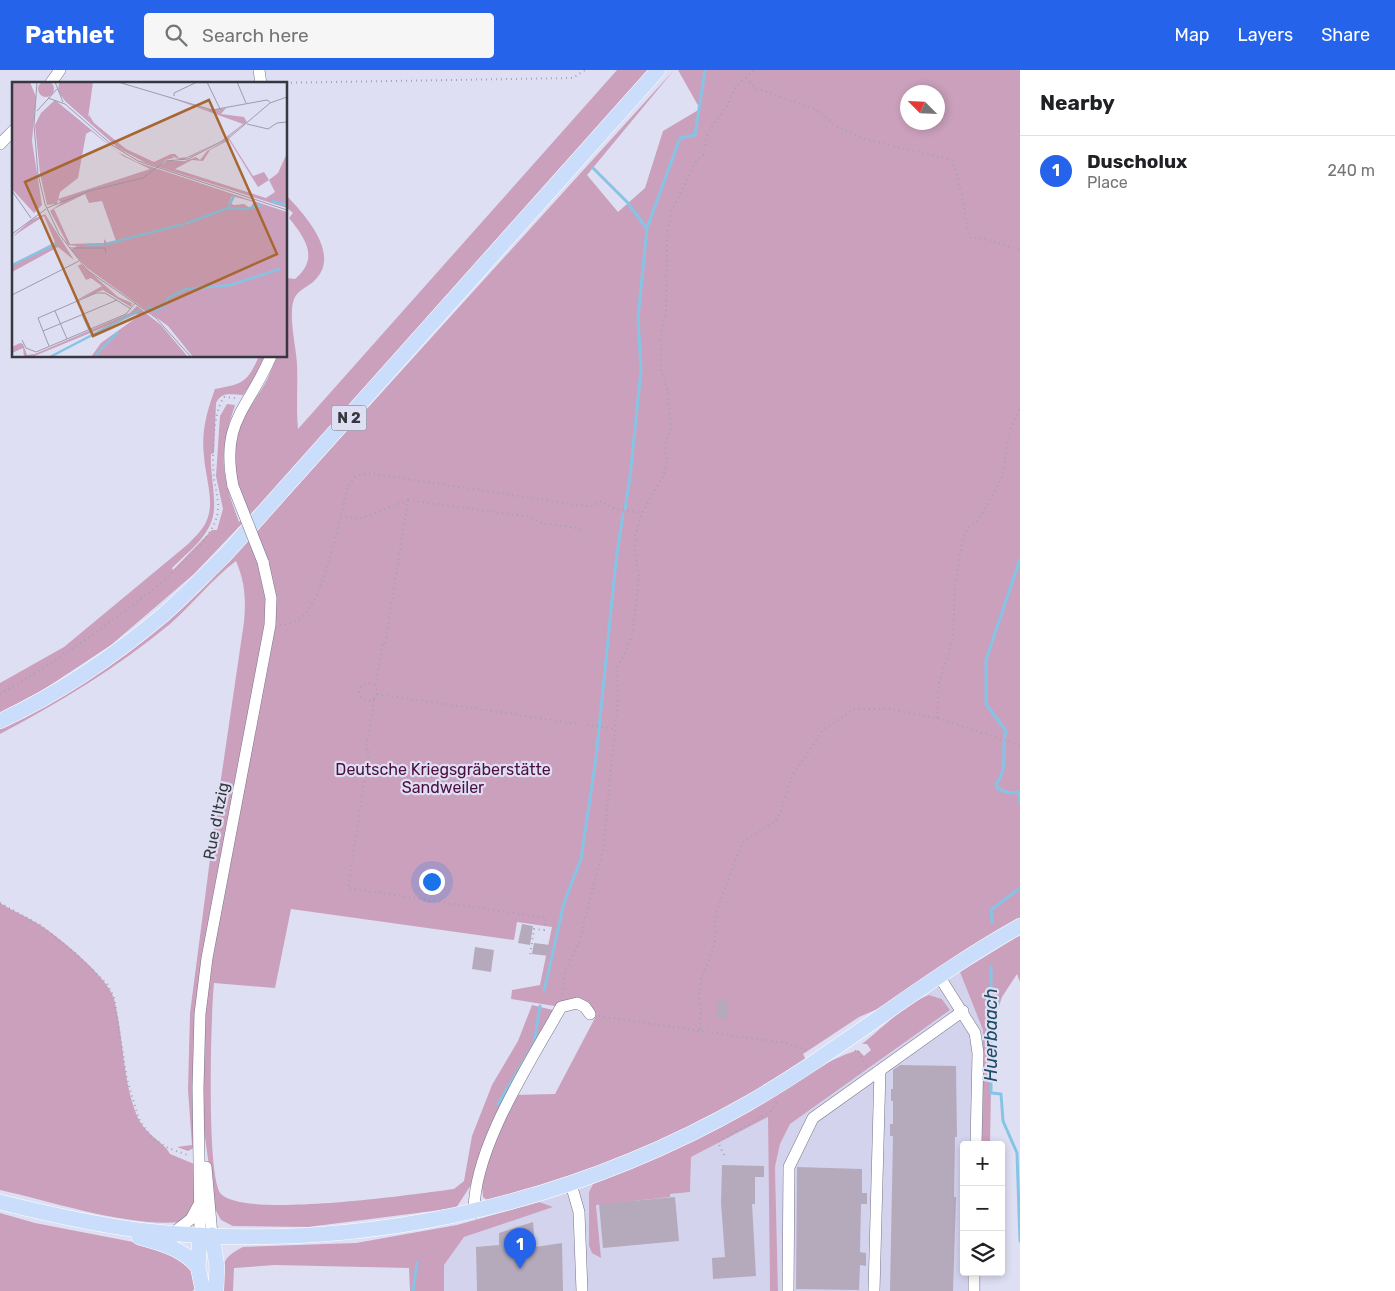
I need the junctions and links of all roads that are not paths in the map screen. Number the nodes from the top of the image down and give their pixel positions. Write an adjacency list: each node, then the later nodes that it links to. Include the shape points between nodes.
1 (60, 70): 4 (street)
2 (69, 70): 5 (street)
3 (658, 70): 9 (main road, N 2, via 226,554 164,614 126,644)
4 (51, 82)
5 (61, 82)
6 (12, 131): 7 (street)
7 (0, 144)
8 (271, 358): 15 (street, Rue d'Itzig, bridge, via 232,430 228,461 233,486 263,562 271,598 270,625 206,958 200,1014)
9 (0, 721)
10 (1020, 926): 11 (main road)
11 (939, 976): 12 (street); 17 (main road, via 749,1103 639,1158)
12 (963, 1011): 14 (street); 16 (street, via 975,1033 978,1054)
13 (590, 1014): 20 (street, via 577,1003 561,1007 512,1095 484,1156 474,1196)
14 (877, 1072): 31 (street, via 813,1118 789,1168); 32 (street)
15 (198, 1088): 18 (street, Rue d'Itzig); 23 (street, Rue d'Itzig)
16 (976, 1141)
17 (571, 1184): 20 (main road); 30 (street, via 580,1212)
18 (200, 1199): 22 (street, via 191,1219); 23 (street, Rue d'Itzig)
19 (0, 1202): 21 (main road)
20 (474, 1212): 24 (main road, via 371,1230)
21 (99, 1224): 22 (main road); 25 (main road, via 175,1248)
22 (173, 1234): 23 (main road)
23 (206, 1235): 24 (main road); 25 (main road); 26 (main road)
24 (238, 1236): 26 (main road, via 221,1255)
25 (198, 1267): 28 (main road)
26 (217, 1267): 29 (main road)
27 (974, 1276): 33 (street)
28 (203, 1291)
29 (216, 1291)
30 (582, 1291)
31 (788, 1291)
32 (874, 1291)
33 (974, 1291)

